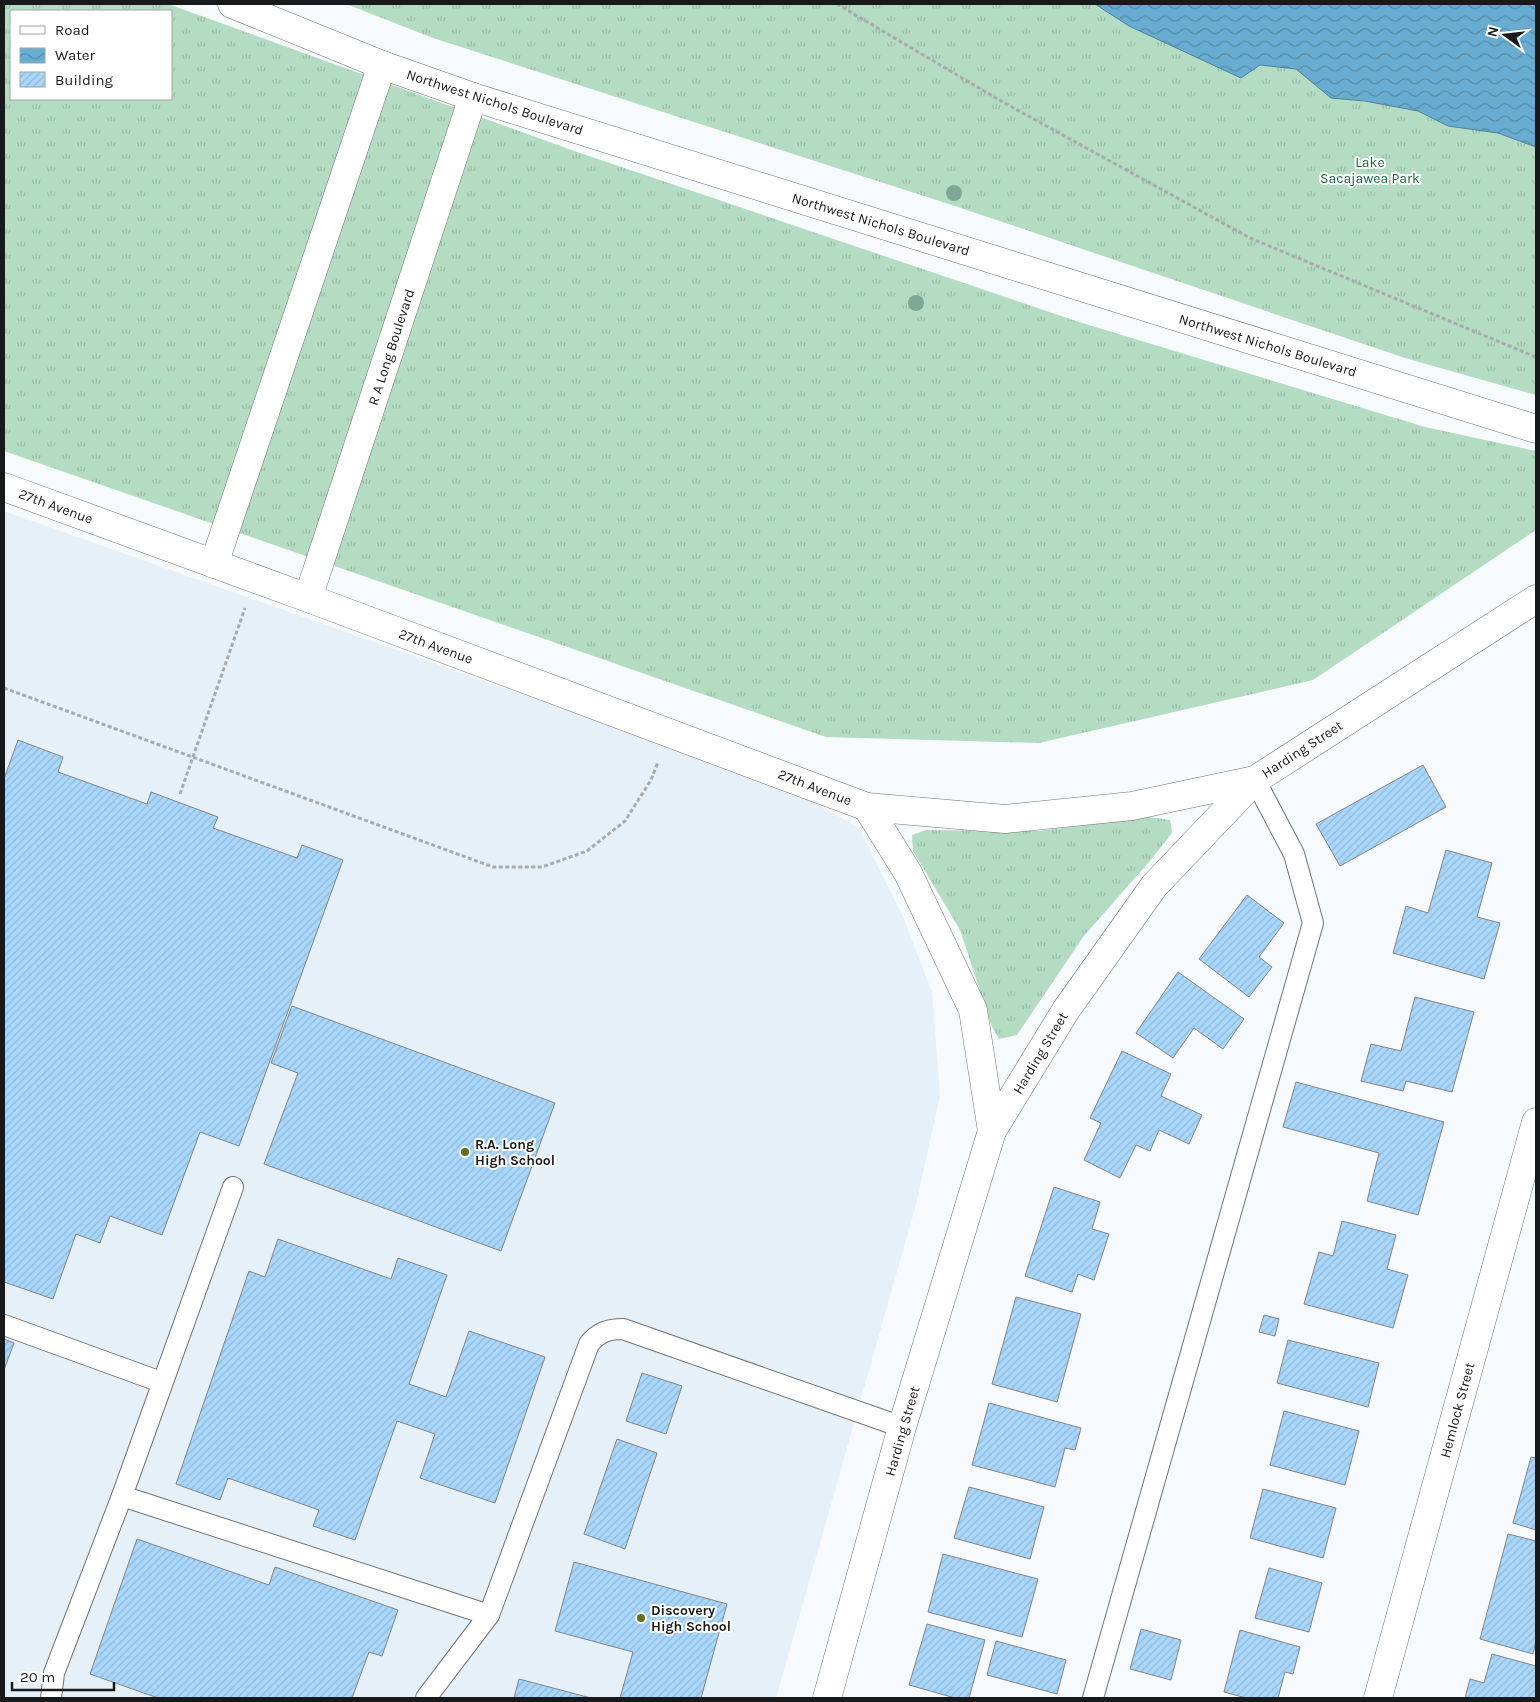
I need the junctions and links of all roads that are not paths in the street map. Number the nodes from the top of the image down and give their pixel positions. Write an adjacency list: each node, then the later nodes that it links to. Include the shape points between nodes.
1 (232, 4): 2 (street, Northwest Nichols Boulevard)
2 (382, 65): 3 (street, Northwest Nichols Boulevard); 6 (street)
3 (473, 97): 4 (street, Northwest Nichols Boulevard); 7 (street, R A Long Boulevard)
4 (1536, 429)
5 (4, 487): 6 (street, 27th Avenue)
6 (214, 564): 7 (street, 27th Avenue)
7 (308, 598): 10 (street, 27th Avenue)
8 (1536, 599): 9 (street, Harding Street)
9 (1254, 780): 10 (street, 27th Avenue, via 1132,806 1005,819); 12 (street, Harding Street, via 1154,886 1066,1010); 22 (lane, via 1294,854 1313,923)
10 (867, 807): 12 (street, 27th Avenue, via 908,873 972,1010)
11 (1536, 1122): 23 (street, Hemlock Street)
12 (992, 1132): 16 (street, Harding Street)
13 (233, 1187): 15 (lane)
14 (4, 1325): 15 (lane)
15 (162, 1382): 17 (lane)
16 (902, 1427): 18 (lane, via 623,1329 604,1331 596,1336 586,1353); 21 (street, Harding Street)
17 (122, 1496): 18 (lane); 19 (lane, via 54,1673)
18 (489, 1615): 20 (lane)
19 (51, 1698)
20 (426, 1698)
21 (827, 1698)
22 (1093, 1698)
23 (1378, 1698)

